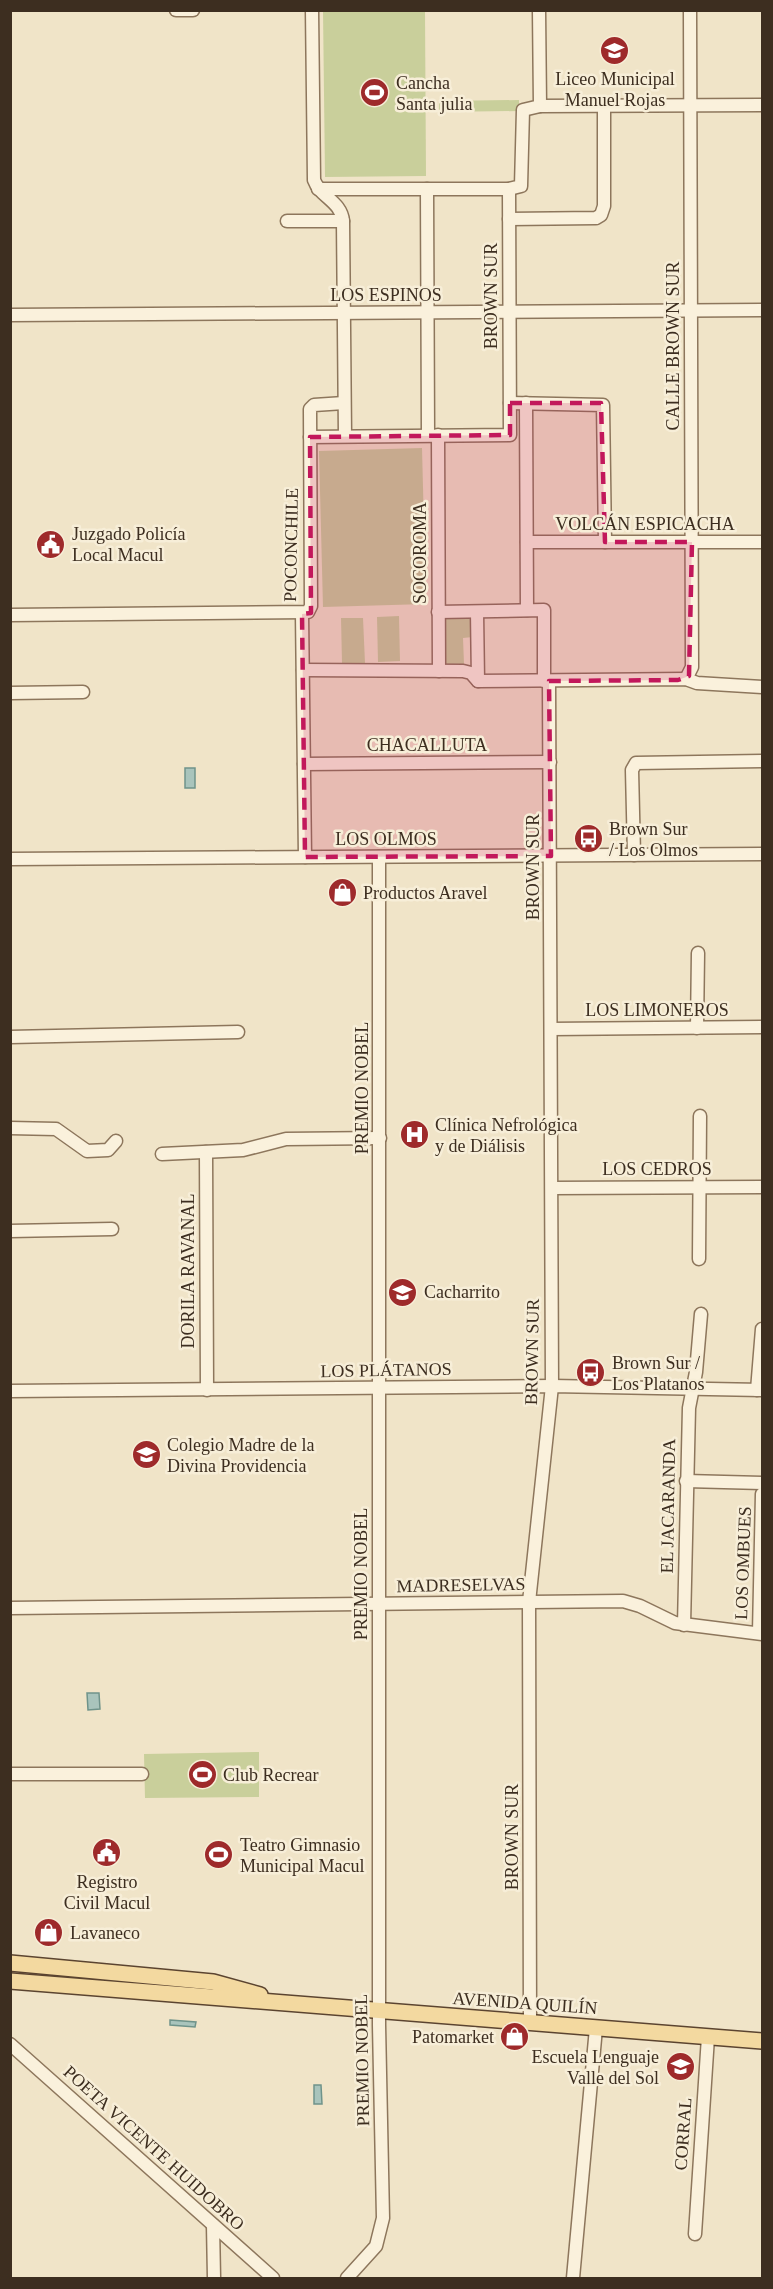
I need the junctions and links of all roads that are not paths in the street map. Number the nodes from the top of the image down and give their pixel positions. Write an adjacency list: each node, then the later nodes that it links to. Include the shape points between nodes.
1 (176, 10): 2 (street)
2 (194, 10)
3 (312, 10): 10 (street, via 314,175)
4 (539, 10): 8 (street)
5 (690, 10): 6 (street, CALLE BROWN SUR)
6 (690, 105): 7 (street); 9 (street); 17 (street, CALLE BROWN SUR)
7 (762, 105)
8 (540, 106): 9 (street); 12 (street, via 524,110 523,183 519,188)
9 (604, 106): 13 (street, via 601,215)
10 (318, 189): 11 (street); 14 (street, via 339,207)
11 (428, 189): 12 (street); 18 (street, SOCOROMA)
12 (508, 189): 13 (street, BROWN SUR)
13 (509, 219): 19 (street, BROWN SUR)
14 (343, 220): 15 (street); 20 (street)
15 (287, 221)
16 (762, 310): 17 (street, LOS ESPINOS)
17 (691, 311): 19 (street, LOS ESPINOS); 30 (street, CALLE BROWN SUR)
18 (428, 312): 19 (street, LOS ESPINOS); 20 (street, LOS ESPINOS); 25 (street, SOCOROMA)
19 (509, 312): 23 (street, BROWN SUR)
20 (343, 313): 21 (street, LOS ESPINOS); 22 (street)
21 (10, 315)
22 (344, 403): 26 (street, POCONCHILE, via 311,406); 27 (street)
23 (510, 403): 24 (street); 25 (street, BROWN SUR, via 510,435)
24 (526, 403): 28 (street); 29 (street, via 598,403 604,407)
25 (433, 435): 27 (street, BROWN SUR); 33 (street, SOCOROMA)
26 (310, 436): 27 (street, BROWN SUR); 35 (street, POCONCHILE, via 311,606)
27 (345, 436)
28 (527, 542): 29 (street, VOLCÁN ESPICACHA); 32 (street)
29 (605, 542): 30 (street, VOLCÁN ESPICACHA)
30 (692, 542): 31 (street, VOLCÁN ESPICACHA); 39 (street, CALLE BROWN SUR, via 692,667)
31 (762, 542)
32 (526, 610): 34 (street); 41 (street, BROWN SUR, via 544,610)
33 (438, 612): 34 (street); 38 (street, SOCOROMA)
34 (477, 612): 40 (street)
35 (302, 614): 36 (street); 37 (street, POCONCHILE)
36 (10, 615)
37 (303, 670): 38 (street); 47 (street, POCONCHILE)
38 (439, 670): 40 (street, via 467,671)
39 (686, 679): 41 (street); 42 (street)
40 (478, 681): 41 (street)
41 (546, 681): 45 (street, BROWN SUR)
42 (762, 687)
43 (83, 692): 44 (street)
44 (10, 693)
45 (550, 762): 47 (street, CHACALLUTA); 50 (street, BROWN SUR)
46 (762, 762): 49 (street, via 636,763 632,772)
47 (304, 764): 51 (street, POCONCHILE)
48 (762, 854): 49 (street, LOS OLMOS)
49 (634, 855): 50 (street, LOS OLMOS)
50 (551, 856): 52 (street, LOS OLMOS); 57 (street, BROWN SUR)
51 (305, 857): 52 (street, LOS OLMOS); 53 (street, LOS OLMOS)
52 (379, 857): 62 (street, PREMIO NOBEL)
53 (10, 859)
54 (698, 953): 56 (street)
55 (762, 1027): 56 (street, LOS LIMONEROS)
56 (697, 1028): 57 (street, LOS LIMONEROS)
57 (551, 1029): 68 (street, BROWN SUR)
58 (238, 1032): 59 (street)
59 (10, 1037)
60 (700, 1116): 67 (street)
61 (10, 1128): 63 (street, via 56,1130 87,1151 108,1149)
62 (380, 1138): 64 (street, via 286,1139 243,1150); 75 (street, PREMIO NOBEL)
63 (116, 1141)
64 (206, 1152): 65 (street); 76 (street, DORILA RAVANAL)
65 (162, 1154)
66 (762, 1186): 67 (street, LOS CEDROS)
67 (700, 1187): 68 (street, LOS CEDROS); 71 (street)
68 (552, 1188): 74 (street, BROWN SUR)
69 (112, 1229): 70 (street)
70 (10, 1231)
71 (699, 1259)
72 (701, 1314): 77 (street, EL JACARANDA)
73 (762, 1329): 78 (street)
74 (552, 1386): 75 (street, LOS PLÁTANOS); 77 (street, LOS PLÁTANOS); 83 (street, BROWN SUR)
75 (379, 1388): 76 (street, LOS PLÁTANOS); 84 (street, PREMIO NOBEL)
76 (207, 1389): 79 (street, LOS PLÁTANOS)
77 (692, 1389): 78 (street, LOS PLÁTANOS); 80 (street, EL JACARANDA)
78 (760, 1390)
79 (10, 1391)
80 (686, 1480): 81 (street); 86 (street, EL JACARANDA)
81 (762, 1483)
82 (762, 1494): 87 (street, LOS OMBUES)
83 (529, 1602): 84 (street, MADRESELVAS); 86 (street, MADRESELVAS, via 628,1602); 96 (street, BROWN SUR)
84 (380, 1604): 85 (street, MADRESELVAS); 95 (street, PREMIO NOBEL)
85 (10, 1608)
86 (684, 1625): 87 (street, MADRESELVAS)
87 (760, 1634)
88 (10, 1774): 89 (street)
89 (142, 1774)
90 (10, 1963): 91 (main road, AVENIDA QUILÍN)
91 (76, 1969): 93 (main road, via 72,1977); 94 (main road, AVENIDA QUILÍN, via 213,1982)
92 (10, 1981): 93 (main road, AVENIDA QUILÍN)
93 (74, 1987): 94 (main road, AVENIDA QUILÍN)
94 (285, 2002): 95 (main road, AVENIDA QUILÍN)
95 (379, 2011): 96 (main road, AVENIDA QUILÍN); 105 (street, PREMIO NOBEL, via 383,2225 372,2252)
96 (530, 2023): 97 (main road, AVENIDA QUILÍN)
97 (596, 2028): 98 (main road, AVENIDA QUILÍN); 106 (street)
98 (708, 2037): 99 (main road, AVENIDA QUILÍN); 102 (street, CORRAL)
99 (762, 2041)
100 (10, 2044): 101 (street, POETA VICENTE HUIDOBRO)
101 (213, 2225): 103 (street); 104 (street, POETA VICENTE HUIDOBRO)
102 (695, 2234)
103 (214, 2278)
104 (273, 2278)
105 (347, 2278)
106 (573, 2278)

